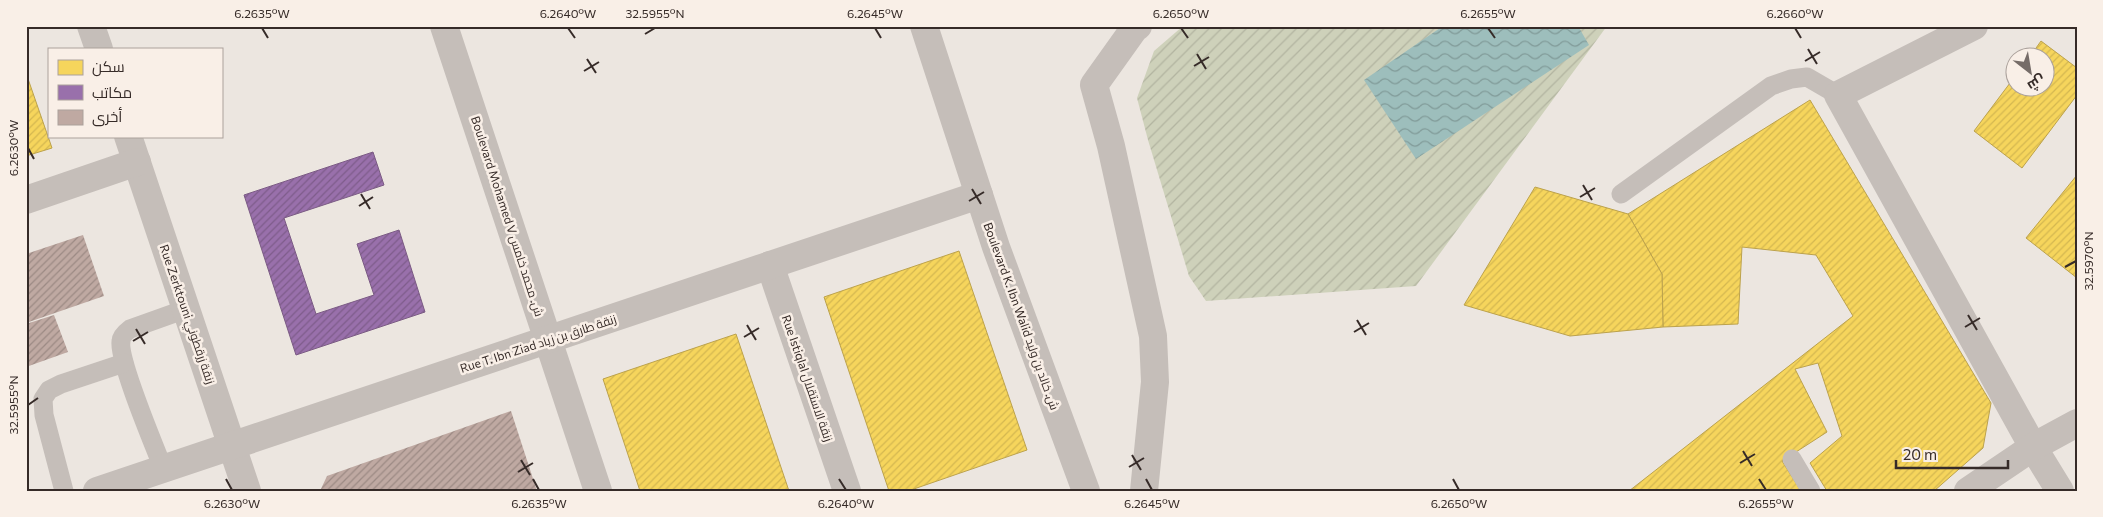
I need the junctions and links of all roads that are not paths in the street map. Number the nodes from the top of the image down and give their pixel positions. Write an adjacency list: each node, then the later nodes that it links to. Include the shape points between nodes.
1 (91, 26): 6 (street)
2 (444, 26): 15 (street, Boulevard Mohamed V ش. محمد خامس)
3 (924, 26): 11 (street, Boulevard K. Ibn Walid ش. خالد بن وليد)
4 (1138, 26): 28 (street, via 1094,85 1111,146 1153,336 1155,382)
5 (1974, 26): 7 (street)
6 (98, 48)
7 (1838, 95): 10 (lane, via 1807,77 1771,86); 19 (street)
8 (129, 138): 9 (street, Rue Zerktouni زنقة زرقطوني)
9 (137, 162): 12 (street); 14 (street, Rue Zerktouni زنقة زرقطوني)
10 (1621, 194)
11 (979, 195): 13 (street, Rue T. Ibn Ziad زنقة طارق بن زياد); 22 (street, Boulevard K. Ibn Walid ش. خالد بن وليد)
12 (26, 200)
13 (770, 265): 15 (street, Rue T. Ibn Ziad زنقة طارق بن زياد); 27 (street, Rue Istiqlal زنقة الاستقلال)
14 (186, 309): 16 (lane, via 140,324 124,333 120,342); 18 (street, Rue Zerktouni زنقة زرقطوني)
15 (548, 339): 18 (street, Rue T. Ibn Ziad زنقة طارق بن زياد); 26 (street, Boulevard Mohamed V ش. محمد خامس)
16 (124, 363): 21 (lane); 23 (lane, via 61,384 49,390 43,399 44,415)
17 (2077, 423): 19 (street)
18 (232, 445): 21 (street, Rue T. Ibn Ziad زنقة طارق بن زياد); 25 (street, Rue Zerktouni زنقة زرقطوني)
19 (2033, 447): 30 (street); 31 (street)
20 (1792, 459): 29 (lane)
21 (163, 468): 24 (street, Rue T. Ibn Ziad زنقة طارق بن زياد)
22 (1081, 489)
23 (64, 491)
24 (97, 491)
25 (247, 491)
26 (598, 491)
27 (847, 491)
28 (1144, 491)
29 (1811, 491)
30 (1968, 491)
31 (2060, 491)

